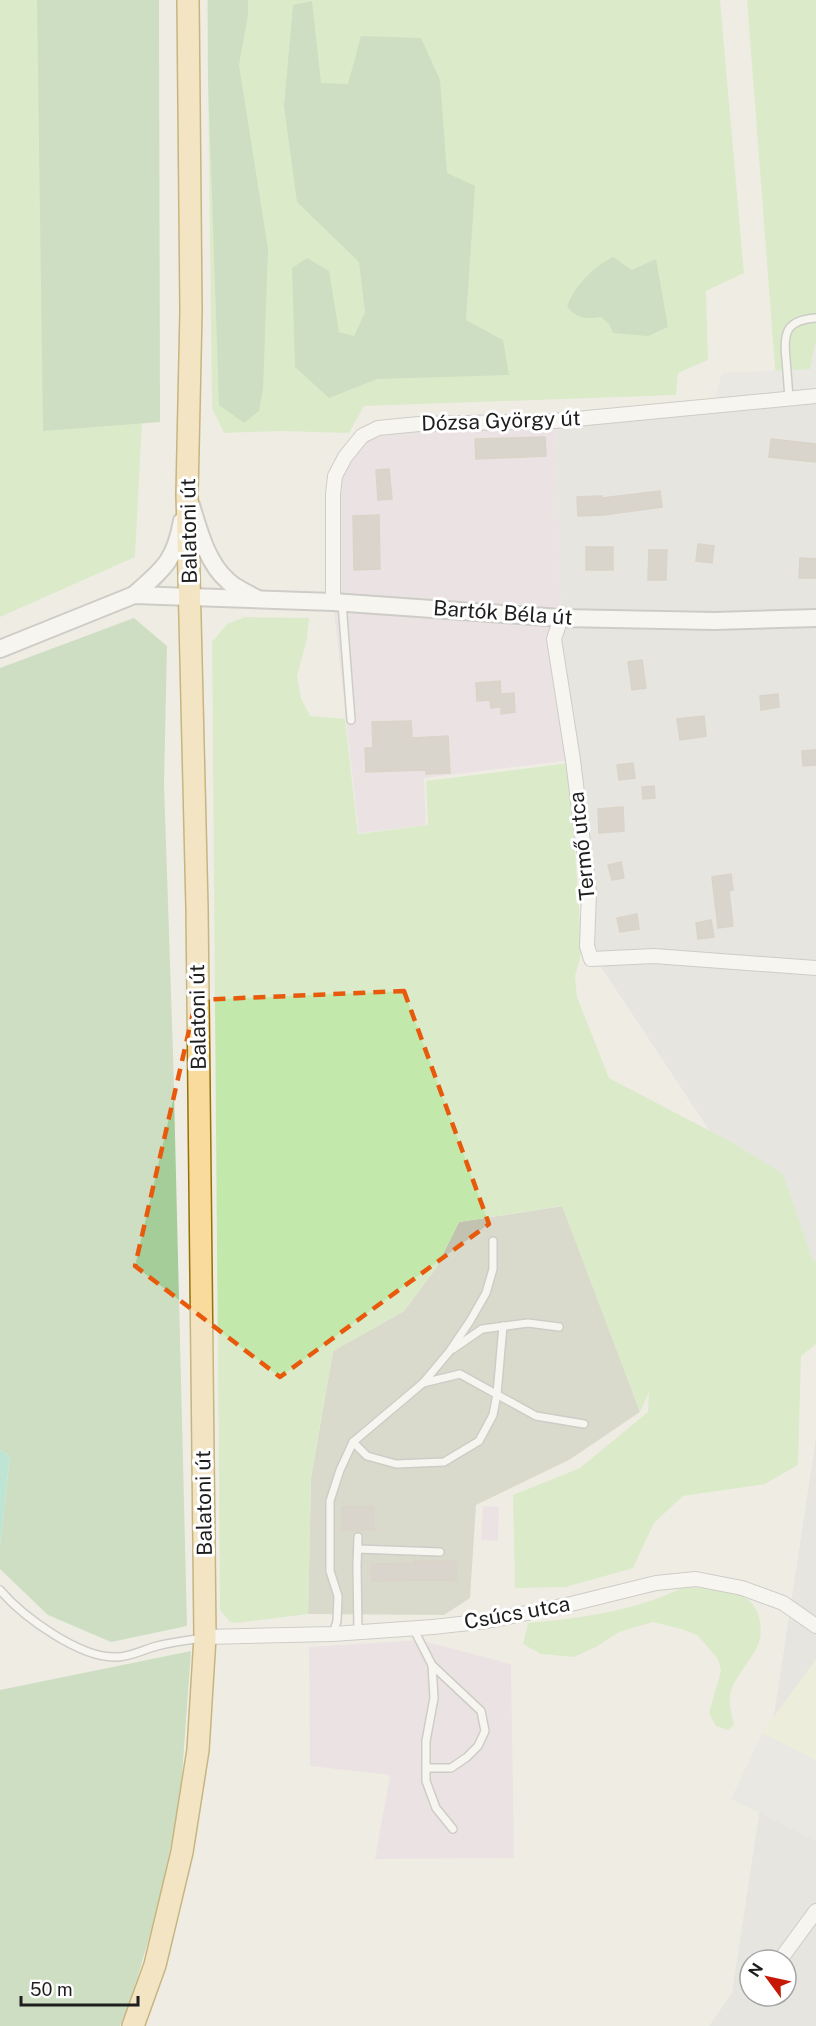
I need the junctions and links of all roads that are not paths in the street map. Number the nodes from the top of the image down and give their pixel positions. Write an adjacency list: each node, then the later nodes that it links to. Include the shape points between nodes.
1 (188, 0): 5 (main road, Balatoni út, via 191,311)
2 (816, 318): 4 (lane, via 796,323 784,338)
3 (816, 396): 4 (street, Dózsa György út)
4 (789, 398): 9 (street, Dózsa György út, via 555,421 378,428 362,436 335,476)
5 (187, 494): 6 (street, via 180,537 172,556 166,567); 7 (main road, Balatoni út); 8 (street, via 202,539 220,573)
6 (134, 595): 7 (street); 12 (street)
7 (190, 597): 8 (street, Bartók Béla út); 31 (main road, Balatoni út)
8 (257, 599): 9 (street, Bartók Béla út)
9 (337, 602): 10 (street, Bartók Béla út); 13 (lane)
10 (561, 618): 11 (street, Bartók Béla út); 14 (street, Termő utca, via 554,639 589,892 587,946 591,959 654,956)
11 (816, 618)
12 (0, 649)
13 (351, 720)
14 (816, 968)
15 (493, 1241): 18 (lane, via 493,1269 486,1293)
16 (503, 1326): 17 (lane, via 528,1323); 18 (lane, via 482,1329); 20 (lane)
17 (559, 1327)
18 (448, 1352): 19 (lane)
19 (423, 1383): 20 (lane, via 460,1374); 22 (lane)
20 (497, 1394): 21 (lane, via 536,1416); 22 (lane, via 493,1415 479,1442 444,1462 396,1464 367,1455)
21 (584, 1424)
22 (353, 1442): 30 (lane, via 330,1501 330,1571 338,1596)
23 (358, 1537): 24 (lane)
24 (358, 1549): 25 (lane); 29 (lane)
25 (440, 1552)
26 (0, 1590): 31 (lane, via 31,1621 92,1653 118,1658)
27 (816, 1626): 28 (street, Csúcs utca, via 783,1603 742,1588 696,1579 657,1583 487,1621)
28 (413, 1628): 29 (street, Csúcs utca); 32 (lane)
29 (358, 1632): 30 (street, Csúcs utca)
30 (333, 1634): 31 (street, Csúcs utca)
31 (205, 1637): 37 (main road, Balatoni út, via 198,1750 182,1852 155,1965)
32 (432, 1665): 33 (lane, via 434,1698 426,1741); 33 (lane, via 481,1711 485,1731 467,1758 451,1768)
33 (426, 1768): 34 (lane, via 426,1781 436,1808)
34 (453, 1829)
35 (816, 1911): 36 (street)
36 (789, 1948)
37 (133, 2026)

